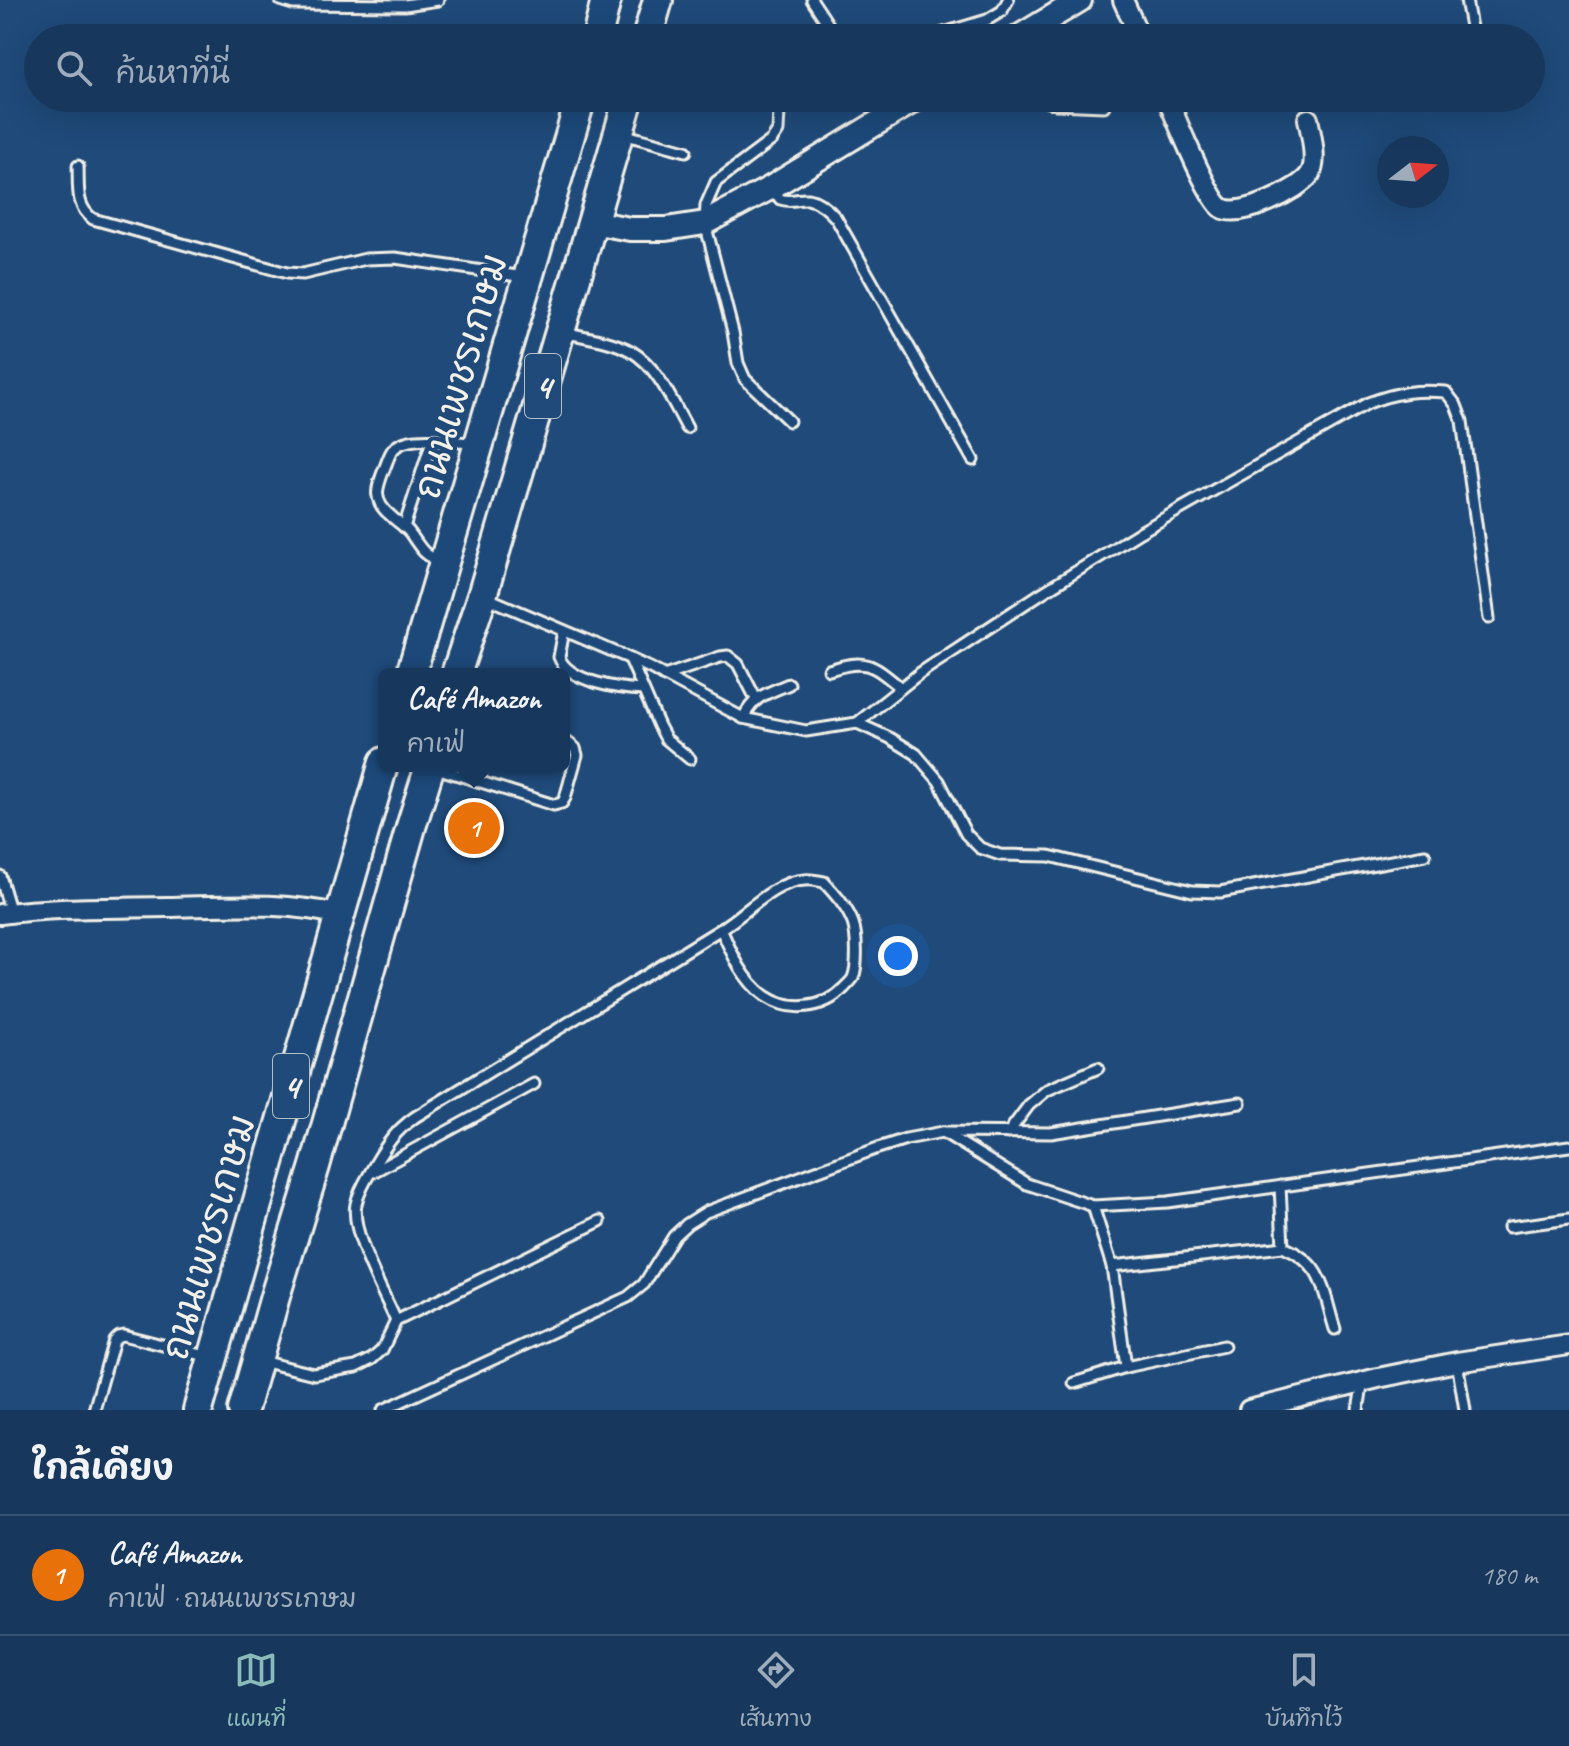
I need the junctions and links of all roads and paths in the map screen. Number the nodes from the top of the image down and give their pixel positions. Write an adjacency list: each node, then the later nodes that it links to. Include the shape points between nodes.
1 (280, 0): 2 (lane, via 405,5)
2 (438, 0)
3 (606, 0): 10 (main road)
4 (658, 0): 11 (main road)
5 (812, 0): 12 (lane)
6 (1008, 0): 13 (lane, via 1002,11)
7 (1080, 0): 14 (street)
8 (1123, 0): 15 (street)
9 (1466, 0): 16 (lane)
10 (600, 24)
11 (651, 24)
12 (828, 24)
13 (974, 24)
14 (1040, 24)
15 (1134, 24)
16 (1470, 24)
17 (577, 112): 29 (main road, ถนนเพชรเกษม / 4)
18 (625, 112): 23 (main road, 4)
19 (779, 112): 28 (lane, via 772,140 716,182)
20 (895, 112): 26 (street)
21 (1173, 112): 22 (street, via 1208,189 1220,207 1231,211 1252,208 1296,187 1311,173)
22 (1308, 119)
23 (618, 133): 24 (lane); 27 (main road, 4)
24 (686, 151)
25 (78, 166): 29 (lane, via 80,204 93,219 287,273 395,258)
26 (772, 187): 28 (street); 35 (lane, via 780,199 808,199 836,218)
27 (592, 222): 28 (street, via 630,229); 30 (main road, 4)
28 (705, 223): 31 (lane, via 738,363 745,379)
29 (527, 278): 34 (main road, ถนนเพชรเกษม / 4)
30 (559, 332): 32 (lane, via 613,344 643,360); 38 (main road, 4)
31 (789, 421)
32 (687, 428)
33 (432, 441): 34 (lane); 36 (lane); 36 (lane, via 397,446 379,484 379,503)
34 (480, 444): 37 (main road, ถนนเพชรเกษม / 4)
35 (973, 460)
36 (404, 527): 37 (lane, via 428,556)
37 (445, 564): 42 (main road, ถนนเพชรเกษม / 4)
38 (482, 596): 40 (lane); 43 (main road, 4)
39 (1489, 618): 49 (lane, via 1462,421 1446,392 1419,390 1368,403 1140,532)
40 (564, 631): 41 (lane); 44 (lane, via 559,657)
41 (630, 659): 47 (lane); 50 (lane)
42 (413, 668)
43 (460, 668)
44 (565, 668)
45 (829, 670): 49 (lane, via 859,663 878,669)
46 (570, 672): 50 (lane, via 614,688)
47 (664, 676): 51 (lane, via 728,656 738,664); 52 (lane)
48 (789, 684): 51 (lane)
49 (901, 688): 53 (lane)
50 (643, 690): 55 (lane, via 666,739)
51 (756, 699): 52 (lane)
52 (743, 718): 53 (lane, via 806,731)
53 (857, 723): 61 (lane, via 916,754 939,781 966,834 980,848 1000,855 1049,856 1192,891 1220,892)
54 (570, 744): 60 (lane, via 577,755 562,803)
55 (690, 759)
56 (381, 772): 64 (main road, ถนนเพชรเกษม / 4)
57 (428, 772): 85 (main road, 4)
58 (449, 772): 60 (lane)
59 (481, 772): 60 (lane)
60 (478, 781)
61 (1425, 855)
62 (0, 876): 63 (lane)
63 (5, 914): 64 (street, via 276,906)
64 (340, 915): 84 (main road, ถนนเพชรเกษม / 4)
65 (721, 929): 65 (lane, via 782,887 804,879 824,882 853,924 853,979 814,1006 784,1006 747,978); 72 (lane, via 401,1127)
66 (1098, 1068): 70 (lane, via 1047,1090)
67 (534, 1084): 72 (lane)
68 (1240, 1103): 70 (lane, via 1051,1133)
69 (943, 1132): 70 (lane); 74 (lane, via 1027,1184); 94 (lane, via 878,1148 706,1212 674,1236 644,1284 628,1297)
70 (1008, 1133)
71 (1569, 1146): 73 (lane)
72 (370, 1174): 80 (lane, via 356,1206 359,1236)
73 (1280, 1186): 74 (lane); 78 (lane)
74 (1093, 1206): 79 (lane)
75 (1569, 1219): 77 (lane)
76 (600, 1221): 80 (lane)
77 (1509, 1227)
78 (1283, 1247): 79 (lane); 81 (lane, via 1299,1254 1318,1275)
79 (1112, 1266): 87 (lane)
80 (396, 1321): 85 (lane, via 382,1350 356,1367 314,1374)
81 (1335, 1329)
82 (1569, 1345): 86 (street)
83 (1224, 1346): 87 (lane)
84 (213, 1358): 91 (lane, via 118,1336); 92 (main road, ถนนเพชรเกษม / 4)
85 (258, 1360): 93 (main road, 4)
86 (1457, 1362): 88 (street); 97 (lane)
87 (1126, 1367): 89 (lane)
88 (1363, 1381): 90 (street); 96 (lane)
89 (1074, 1383)
90 (1283, 1406): 95 (street)
91 (94, 1410)
92 (198, 1410)
93 (243, 1410)
94 (383, 1410)
95 (1249, 1410)
96 (1358, 1410)
97 (1465, 1410)

